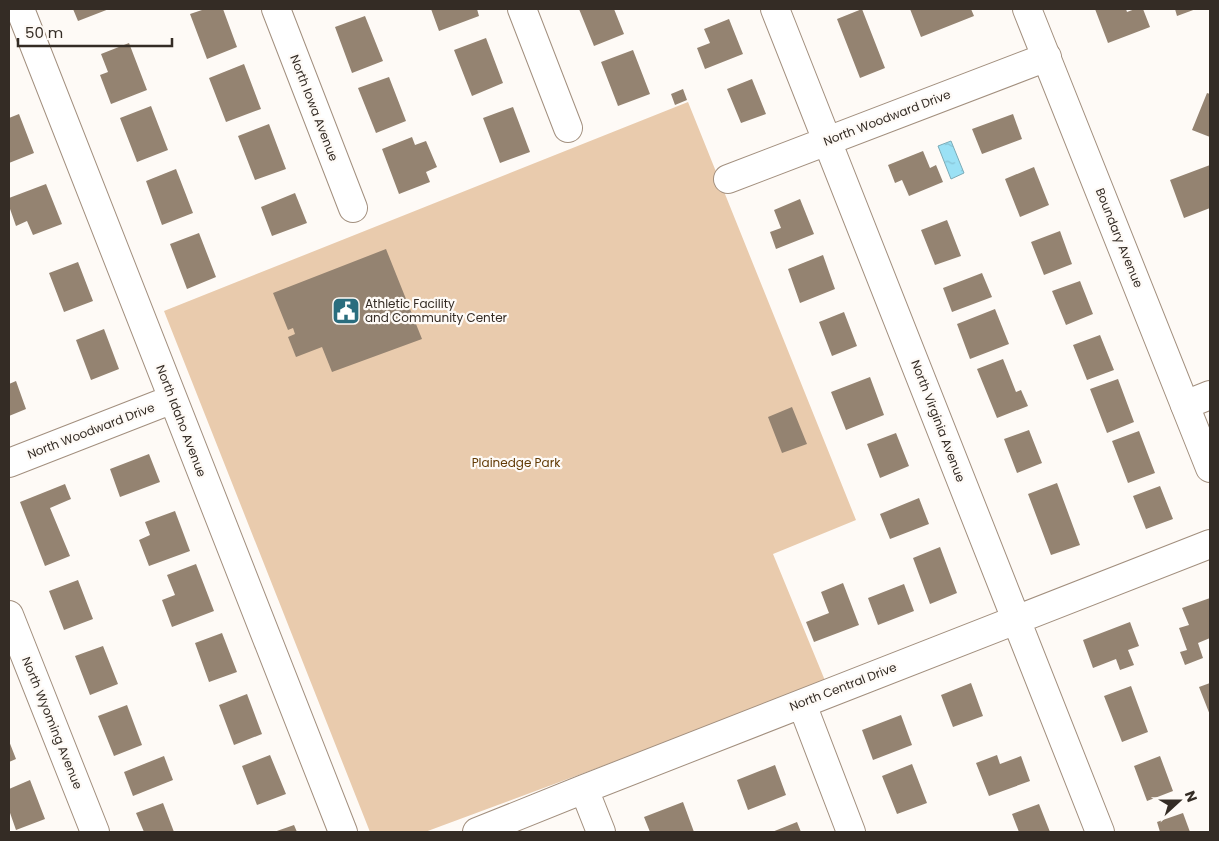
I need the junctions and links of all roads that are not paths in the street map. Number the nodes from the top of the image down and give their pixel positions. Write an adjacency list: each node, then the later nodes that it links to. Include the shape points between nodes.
1 (20, 9): 12 (street, North Idaho Avenue)
2 (276, 9): 10 (street, North Iowa Avenue)
3 (522, 9): 7 (street)
4 (775, 9): 8 (street, North Virginia Avenue)
5 (1027, 9): 6 (street, Boundary Avenue)
6 (1047, 57): 8 (street, North Woodward Drive); 13 (street, Boundary Avenue)
7 (568, 128)
8 (828, 141): 9 (street, North Woodward Drive); 18 (street, North Virginia Avenue)
9 (728, 180)
10 (353, 208)
11 (1210, 395): 13 (street)
12 (173, 399): 14 (street, North Woodward Drive); 22 (street, North Idaho Avenue)
13 (1185, 405): 15 (street, Boundary Avenue)
14 (9, 463)
15 (1210, 468)
16 (1210, 544): 18 (street, North Central Drive)
17 (9, 615): 21 (street, North Wyoming Avenue)
18 (1016, 620): 19 (street, North Central Drive); 26 (street, North Virginia Avenue)
19 (802, 704): 20 (street, North Central Drive); 25 (street)
20 (584, 788): 23 (street, North Central Drive); 24 (street)
21 (95, 832)
22 (343, 832)
23 (477, 832)
24 (601, 832)
25 (852, 832)
26 (1100, 832)

